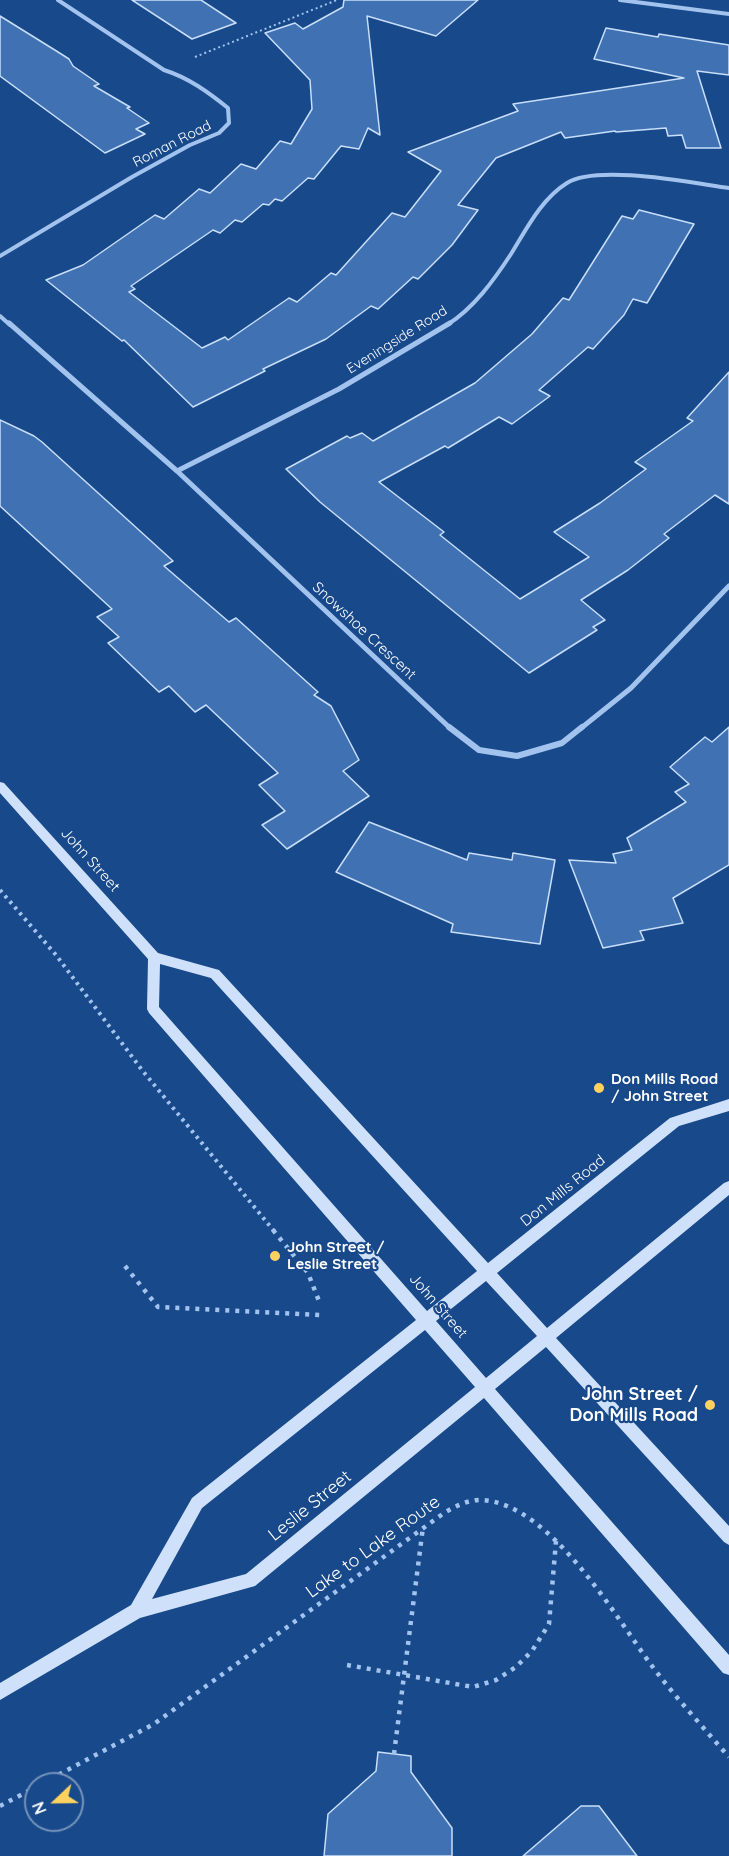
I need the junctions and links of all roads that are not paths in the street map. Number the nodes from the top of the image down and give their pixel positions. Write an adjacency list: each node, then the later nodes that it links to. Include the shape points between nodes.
1 (58, 0): 5 (street, Roman Road, via 164,70 203,87 228,108 229,123 219,133 132,177)
2 (620, 0): 3 (street)
3 (729, 14)
4 (729, 188): 7 (street, Eveningside Road, via 632,176 587,176 567,183 540,208 492,283 452,322 339,389)
5 (0, 256)
6 (0, 316): 7 (street, Snowshoe Crescent)
7 (177, 471): 8 (street, Snowshoe Crescent, via 449,727 479,750 517,756 562,743 631,688)
8 (729, 586)
9 (0, 786): 10 (main road, John Street)
10 (154, 957): 13 (main road, via 215,974); 14 (main road, John Street, via 153,1009)
11 (729, 1105): 13 (main road, Don Mills Road, via 675,1122)
12 (729, 1187): 15 (main road)
13 (487, 1272): 14 (main road, Don Mills Road); 15 (main road)
14 (427, 1321): 16 (main road, John Street); 18 (main road, via 197,1503)
15 (546, 1337): 16 (main road); 17 (main road)
16 (485, 1387): 18 (main road, Leslie Street, via 250,1581); 19 (main road, John Street)
17 (729, 1537)
18 (137, 1611): 20 (main road, Leslie Street)
19 (729, 1666)
20 (0, 1692)

